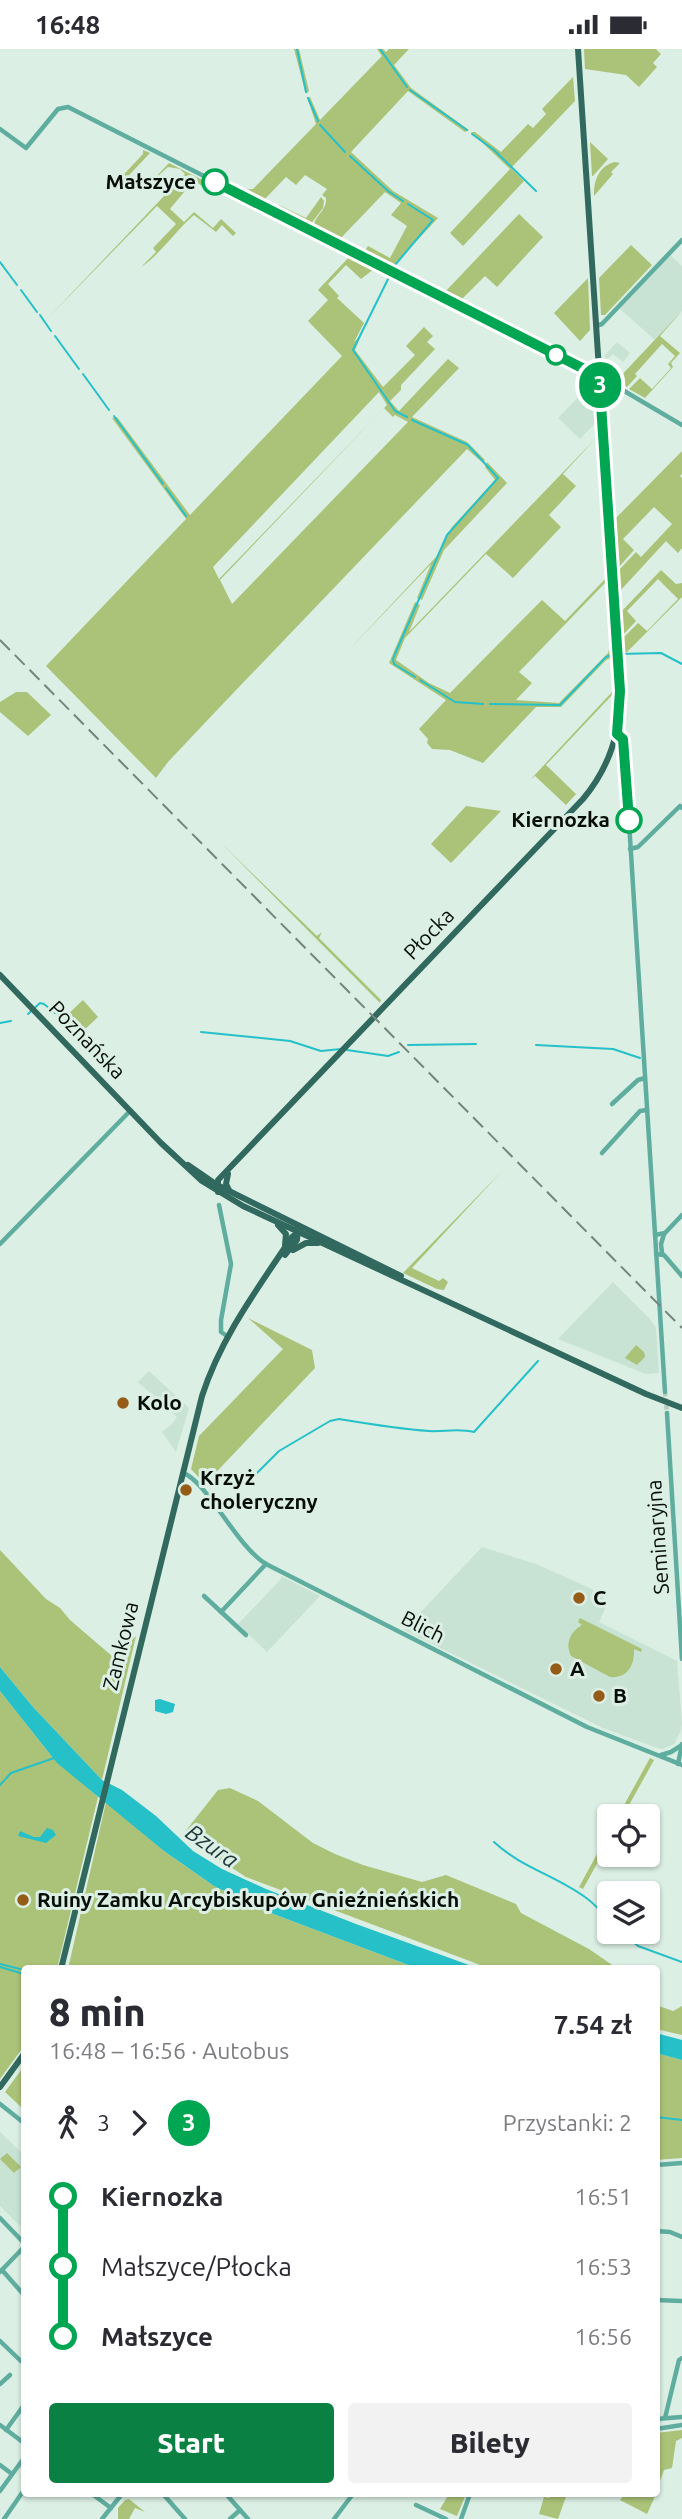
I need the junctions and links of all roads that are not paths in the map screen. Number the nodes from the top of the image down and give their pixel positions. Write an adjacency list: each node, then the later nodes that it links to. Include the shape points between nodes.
1 (578, 49): 4 (main road, Płocka)
2 (0, 129): 5 (street, via 26,148 58,109 68,107)
3 (682, 240): 4 (street)
4 (596, 326): 5 (main road, Płocka)
5 (599, 377): 6 (street); 7 (main road, Płocka, via 620,711)
6 (682, 425)
7 (617, 734): 9 (street, via 623,739); 17 (main road, Płocka, via 604,769 583,799)
8 (682, 808): 9 (street)
9 (630, 849): 11 (street)
10 (0, 975): 13 (main road, Poznańska)
11 (645, 1078): 12 (street); 14 (street)
12 (612, 1104)
13 (131, 1110): 15 (main road, Poznańska); 29 (street)
14 (647, 1110): 16 (street, via 640,1111); 28 (street)
15 (149, 1129): 19 (main road, Poznańska); 19 (main road, Poznańska, via 202,1181)
16 (602, 1153)
17 (233, 1164): 18 (main road, Płocka); 19 (main road, Płocka)
18 (228, 1174): 19 (main road, Płocka); 20 (main road)
19 (216, 1185): 20 (main road, Poznańska); 23 (main road, Poznańska)
20 (229, 1190): 24 (main road, Poznańska)
21 (219, 1205): 35 (street, via 231,1264 221,1320 221,1332)
22 (682, 1215): 26 (street)
23 (271, 1219): 25 (main road, Poznańska); 32 (main road, via 286,1234)
24 (294, 1222): 25 (main road); 27 (main road, Poznańska)
25 (299, 1232): 27 (main road, Poznańska); 30 (main road, Poznańska); 32 (main road, Zamkowa)
26 (664, 1233): 28 (street); 31 (street)
27 (320, 1235): 34 (main road, Poznańska)
28 (655, 1235): 31 (street)
29 (0, 1244)
30 (324, 1244): 32 (main road, Zamkowa, via 301,1244); 34 (main road, Poznańska)
31 (659, 1253): 33 (street); 36 (street)
32 (282, 1256): 35 (main road, Zamkowa)
33 (682, 1276)
34 (421, 1287): 37 (main road, Poznańska)
35 (228, 1336): 39 (main road, Zamkowa, via 202,1396)
36 (665, 1392)
37 (682, 1408)
38 (667, 1413): 44 (street, Seminaryjna)
39 (181, 1473): 40 (street, Blich, via 194,1480 244,1545); 48 (main road, Zamkowa)
40 (266, 1564): 42 (street); 46 (street, Blich, via 574,1721)
41 (204, 1597): 42 (street)
42 (221, 1612): 43 (street)
43 (246, 1635)
44 (682, 1659)
45 (682, 1744): 46 (street); 47 (street)
46 (656, 1755): 47 (street, Blich)
47 (680, 1764)
48 (62, 1965)
49 (21, 2058): 50 (main road)
50 (0, 2087)
51 (0, 2104): 52 (street)
52 (21, 2121)
53 (682, 2163): 54 (street)
54 (660, 2165)
55 (0, 2217): 58 (street)
56 (660, 2231): 57 (street)
57 (682, 2238)
58 (21, 2242)
59 (21, 2248): 60 (street)
60 (1, 2271): 61 (street)
61 (21, 2292)
62 (660, 2300): 63 (street)
63 (682, 2301)
64 (0, 2341): 66 (street)
65 (681, 2359): 68 (street)
66 (21, 2361)
67 (10, 2375): 70 (street)
68 (673, 2381): 69 (street); 73 (street)
69 (681, 2382)
70 (0, 2384)
71 (21, 2409): 78 (street)
72 (682, 2417): 73 (street)
73 (665, 2418): 74 (street)
74 (660, 2419)
75 (0, 2425): 78 (street)
76 (682, 2425): 77 (street)
77 (660, 2428)
78 (6, 2430): 79 (street)
79 (21, 2441)
80 (21, 2462): 82 (street)
81 (0, 2465): 82 (street)
82 (12, 2473): 83 (street)
83 (0, 2491)
84 (21, 2494): 94 (street)
85 (96, 2497): 92 (street)
86 (120, 2497): 92 (street)
87 (166, 2497): 96 (street)
88 (230, 2497): 93 (street)
89 (351, 2497): 99 (street)
90 (469, 2497): 101 (street)
91 (416, 2505): 100 (street)
92 (111, 2508): 95 (street)
93 (240, 2510): 97 (street); 98 (street)
94 (4, 2519)
95 (102, 2519)
96 (185, 2519)
97 (230, 2519)
98 (248, 2519)
99 (334, 2519)
100 (446, 2519)
101 (461, 2519)

